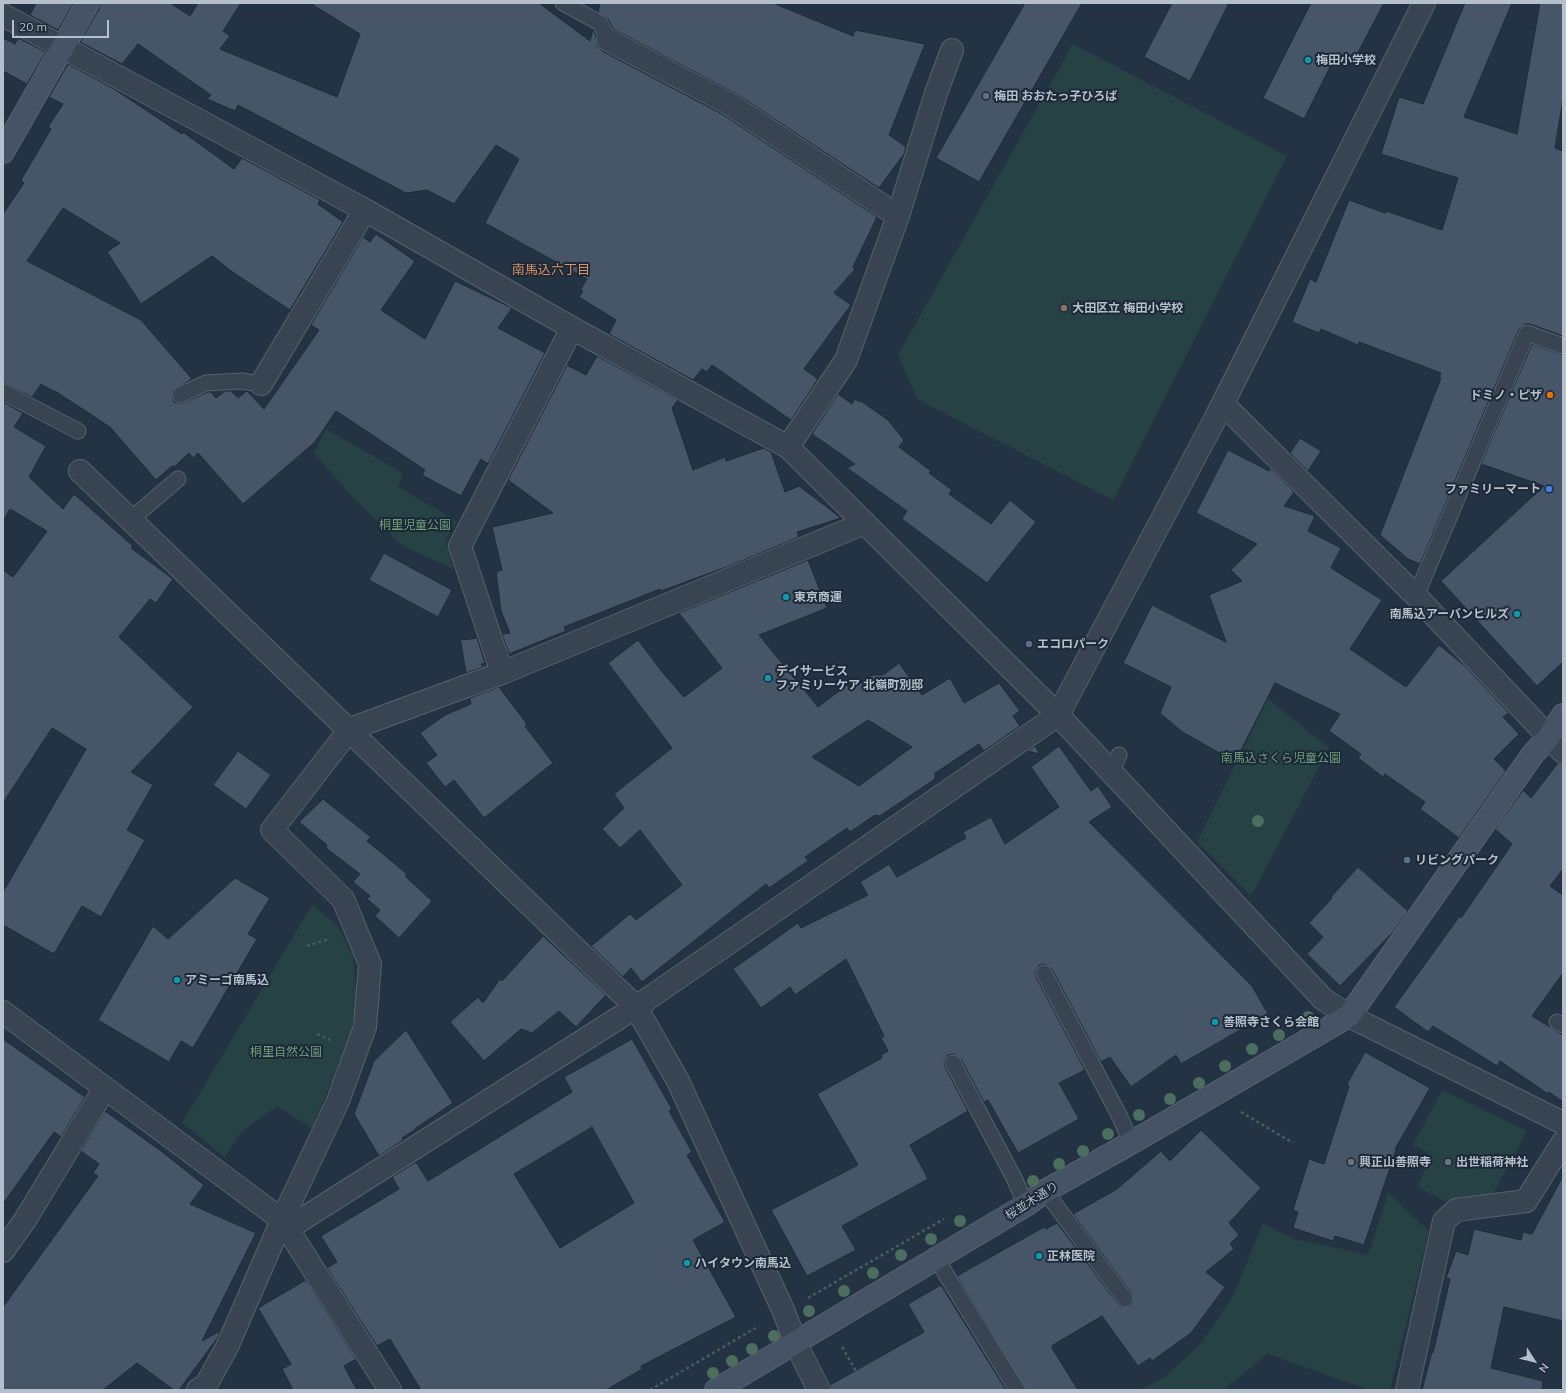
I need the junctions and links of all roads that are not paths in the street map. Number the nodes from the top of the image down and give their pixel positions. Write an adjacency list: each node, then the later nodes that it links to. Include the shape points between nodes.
1 (88, 3): 6 (street)
2 (563, 3): 5 (lane, via 600,23)
3 (1424, 3): 16 (street)
4 (3, 15): 6 (street)
5 (608, 40): 10 (street, via 728,103)
6 (63, 47): 8 (street); 9 (street)
7 (952, 50): 10 (street)
8 (3, 152)
9 (366, 210): 11 (street); 13 (street)
10 (898, 216): 18 (street, via 846,360)
11 (572, 328): 18 (street); 24 (street, via 460,546)
12 (1563, 346): 23 (lane, via 1527,333)
13 (261, 384): 15 (lane, via 242,380 206,382)
14 (3, 392): 17 (lane)
15 (180, 395)
16 (1223, 404): 23 (street); 26 (street)
17 (78, 431)
18 (788, 448): 22 (street)
19 (80, 471): 21 (street)
20 (178, 479): 21 (lane)
21 (130, 520): 27 (street)
22 (865, 523): 24 (street); 26 (street)
23 (1416, 596): 28 (street)
24 (502, 673): 27 (street)
25 (1563, 714): 28 (street)
26 (1058, 715): 30 (street); 32 (street, via 1115,763 1323,998)
27 (350, 729): 30 (street); 40 (street, via 272,830 343,899 370,964 365,1027 338,1101)
28 (1556, 745): 32 (street, via 1533,754)
29 (1044, 973): 37 (lane, via 1120,1117)
30 (636, 1007): 40 (street); 44 (street, via 678,1081 784,1312)
31 (3, 1012): 34 (street)
32 (1350, 1016): 35 (street); 37 (street, 桜並木通り)
33 (953, 1064): 39 (lane)
34 (105, 1088): 40 (street); 41 (street, via 25,1220)
35 (1563, 1123)
36 (1563, 1142): 50 (street, via 1526,1201 1456,1210 1444,1221)
37 (1131, 1144): 38 (street, 桜並木通り)
38 (1045, 1191): 39 (street, 桜並木通り); 43 (lane)
39 (1026, 1205): 42 (street, 桜並木通り)
40 (284, 1224): 45 (street, via 228,1347 206,1385); 46 (street)
41 (3, 1251)
42 (936, 1258): 44 (street, 桜並木通り); 49 (lane)
43 (1125, 1299)
44 (796, 1344): 47 (street, 桜並木通り); 48 (street)
45 (198, 1390)
46 (390, 1390)
47 (716, 1390)
48 (819, 1390)
49 (1017, 1390)
50 (1407, 1390)

